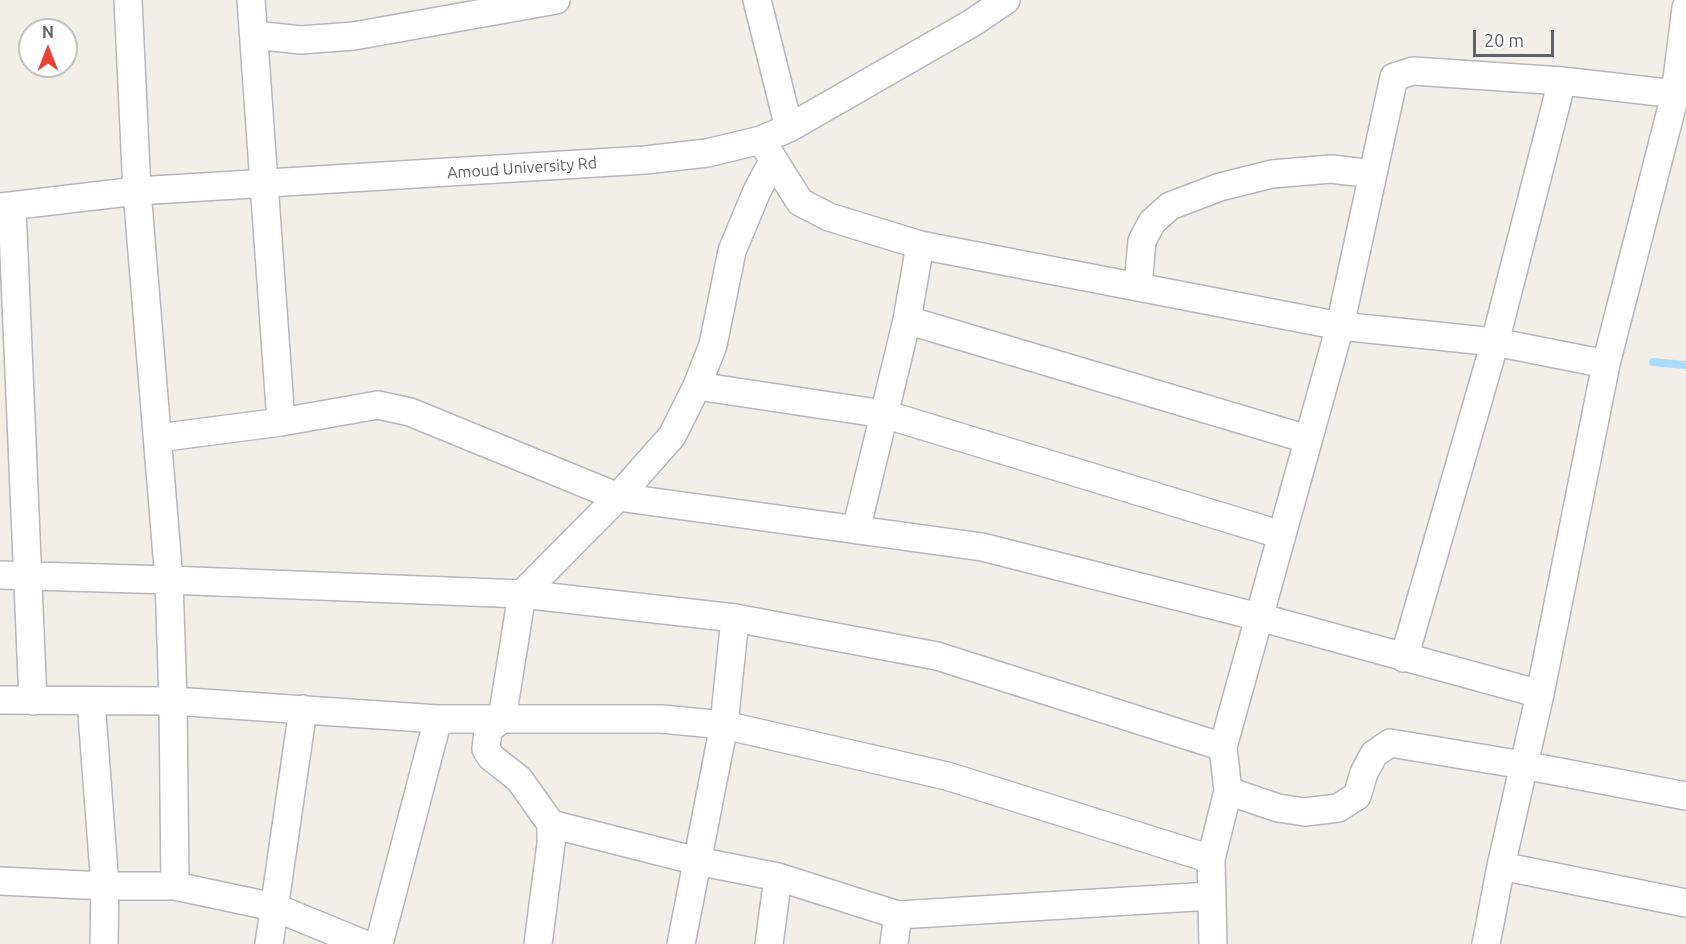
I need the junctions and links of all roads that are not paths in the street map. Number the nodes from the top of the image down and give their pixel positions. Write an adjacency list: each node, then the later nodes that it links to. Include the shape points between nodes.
1 (128, 0): 14 (street)
2 (251, 0): 7 (street)
3 (556, 0): 7 (street, via 354,36 301,40)
4 (757, 0): 10 (street)
5 (1006, 0): 10 (street, Amoud University Rd)
6 (1686, 8): 9 (street)
7 (254, 35): 13 (street)
8 (1562, 81): 9 (street); 12 (street, via 1413,71 1394,77); 20 (street)
9 (1681, 95): 21 (street)
10 (789, 128): 11 (street, Amoud University Rd)
11 (767, 150): 13 (street, Amoud University Rd); 16 (street, via 800,202 829,217); 22 (street, via 757,191 732,251 713,345)
12 (1373, 174): 17 (street, via 1331,169 1272,174 1220,187 1170,206 1152,222 1142,241); 19 (street)
13 (263, 184): 14 (street, Amoud University Rd); 24 (street)
14 (136, 191): 15 (street, Amoud University Rd); 25 (street)
15 (6, 207): 31 (street)
16 (920, 245): 17 (street); 18 (street)
17 (1138, 286): 19 (street)
18 (907, 320): 23 (street); 26 (street)
19 (1340, 326): 20 (street); 26 (street)
20 (1495, 342): 21 (street); 36 (street)
21 (1606, 364): 37 (street)
22 (697, 386): 23 (street); 27 (street, via 672,436)
23 (884, 414): 28 (street); 29 (street)
24 (281, 422): 25 (street); 27 (street, via 378,405 410,412)
25 (158, 438): 32 (street)
26 (1307, 440): 29 (street)
27 (618, 497): 28 (street); 33 (street)
28 (856, 530): 34 (street, via 982,547)
29 (1282, 535): 34 (street)
30 (0, 575): 31 (street)
31 (29, 576): 32 (street); 39 (street)
32 (169, 580): 33 (street); 41 (street)
33 (522, 594): 35 (street); 44 (street)
34 (1259, 617): 36 (street); 46 (street)
35 (735, 618): 45 (street); 46 (street, via 937,656)
36 (1404, 658): 37 (street)
37 (1540, 694): 47 (street)
38 (0, 700): 39 (street)
39 (33, 701): 40 (street)
40 (90, 701): 41 (street); 56 (street)
41 (173, 701): 42 (street); 57 (street)
42 (303, 709): 43 (street); 60 (street)
43 (438, 719): 44 (street); 65 (street)
44 (502, 719): 45 (street, via 662,719); 50 (street, via 488,730 486,749 490,757 519,779)
45 (724, 725): 51 (street, via 947,776); 52 (street)
46 (1223, 747): 48 (street)
47 (1523, 765): 48 (street, via 1390,743 1374,754 1357,796 1338,808 1305,812 1278,808); 49 (street); 53 (street)
48 (1228, 791): 51 (street)
49 (1686, 796)
50 (551, 824): 52 (street); 66 (street)
51 (1211, 859): 58 (street)
52 (697, 861): 54 (street); 67 (street)
53 (1501, 866): 59 (street); 71 (street)
54 (778, 877): 61 (street); 68 (street)
55 (0, 881): 56 (street)
56 (105, 886): 57 (street); 62 (street)
57 (175, 886): 60 (street)
58 (1211, 896): 61 (street); 70 (street)
59 (1686, 903)
60 (274, 907): 63 (street); 64 (street)
61 (898, 915): 69 (street)
62 (104, 944)
63 (269, 944)
64 (364, 944)
65 (380, 944)
66 (538, 944)
67 (681, 944)
68 (769, 944)
69 (894, 944)
70 (1213, 944)
71 (1486, 944)

